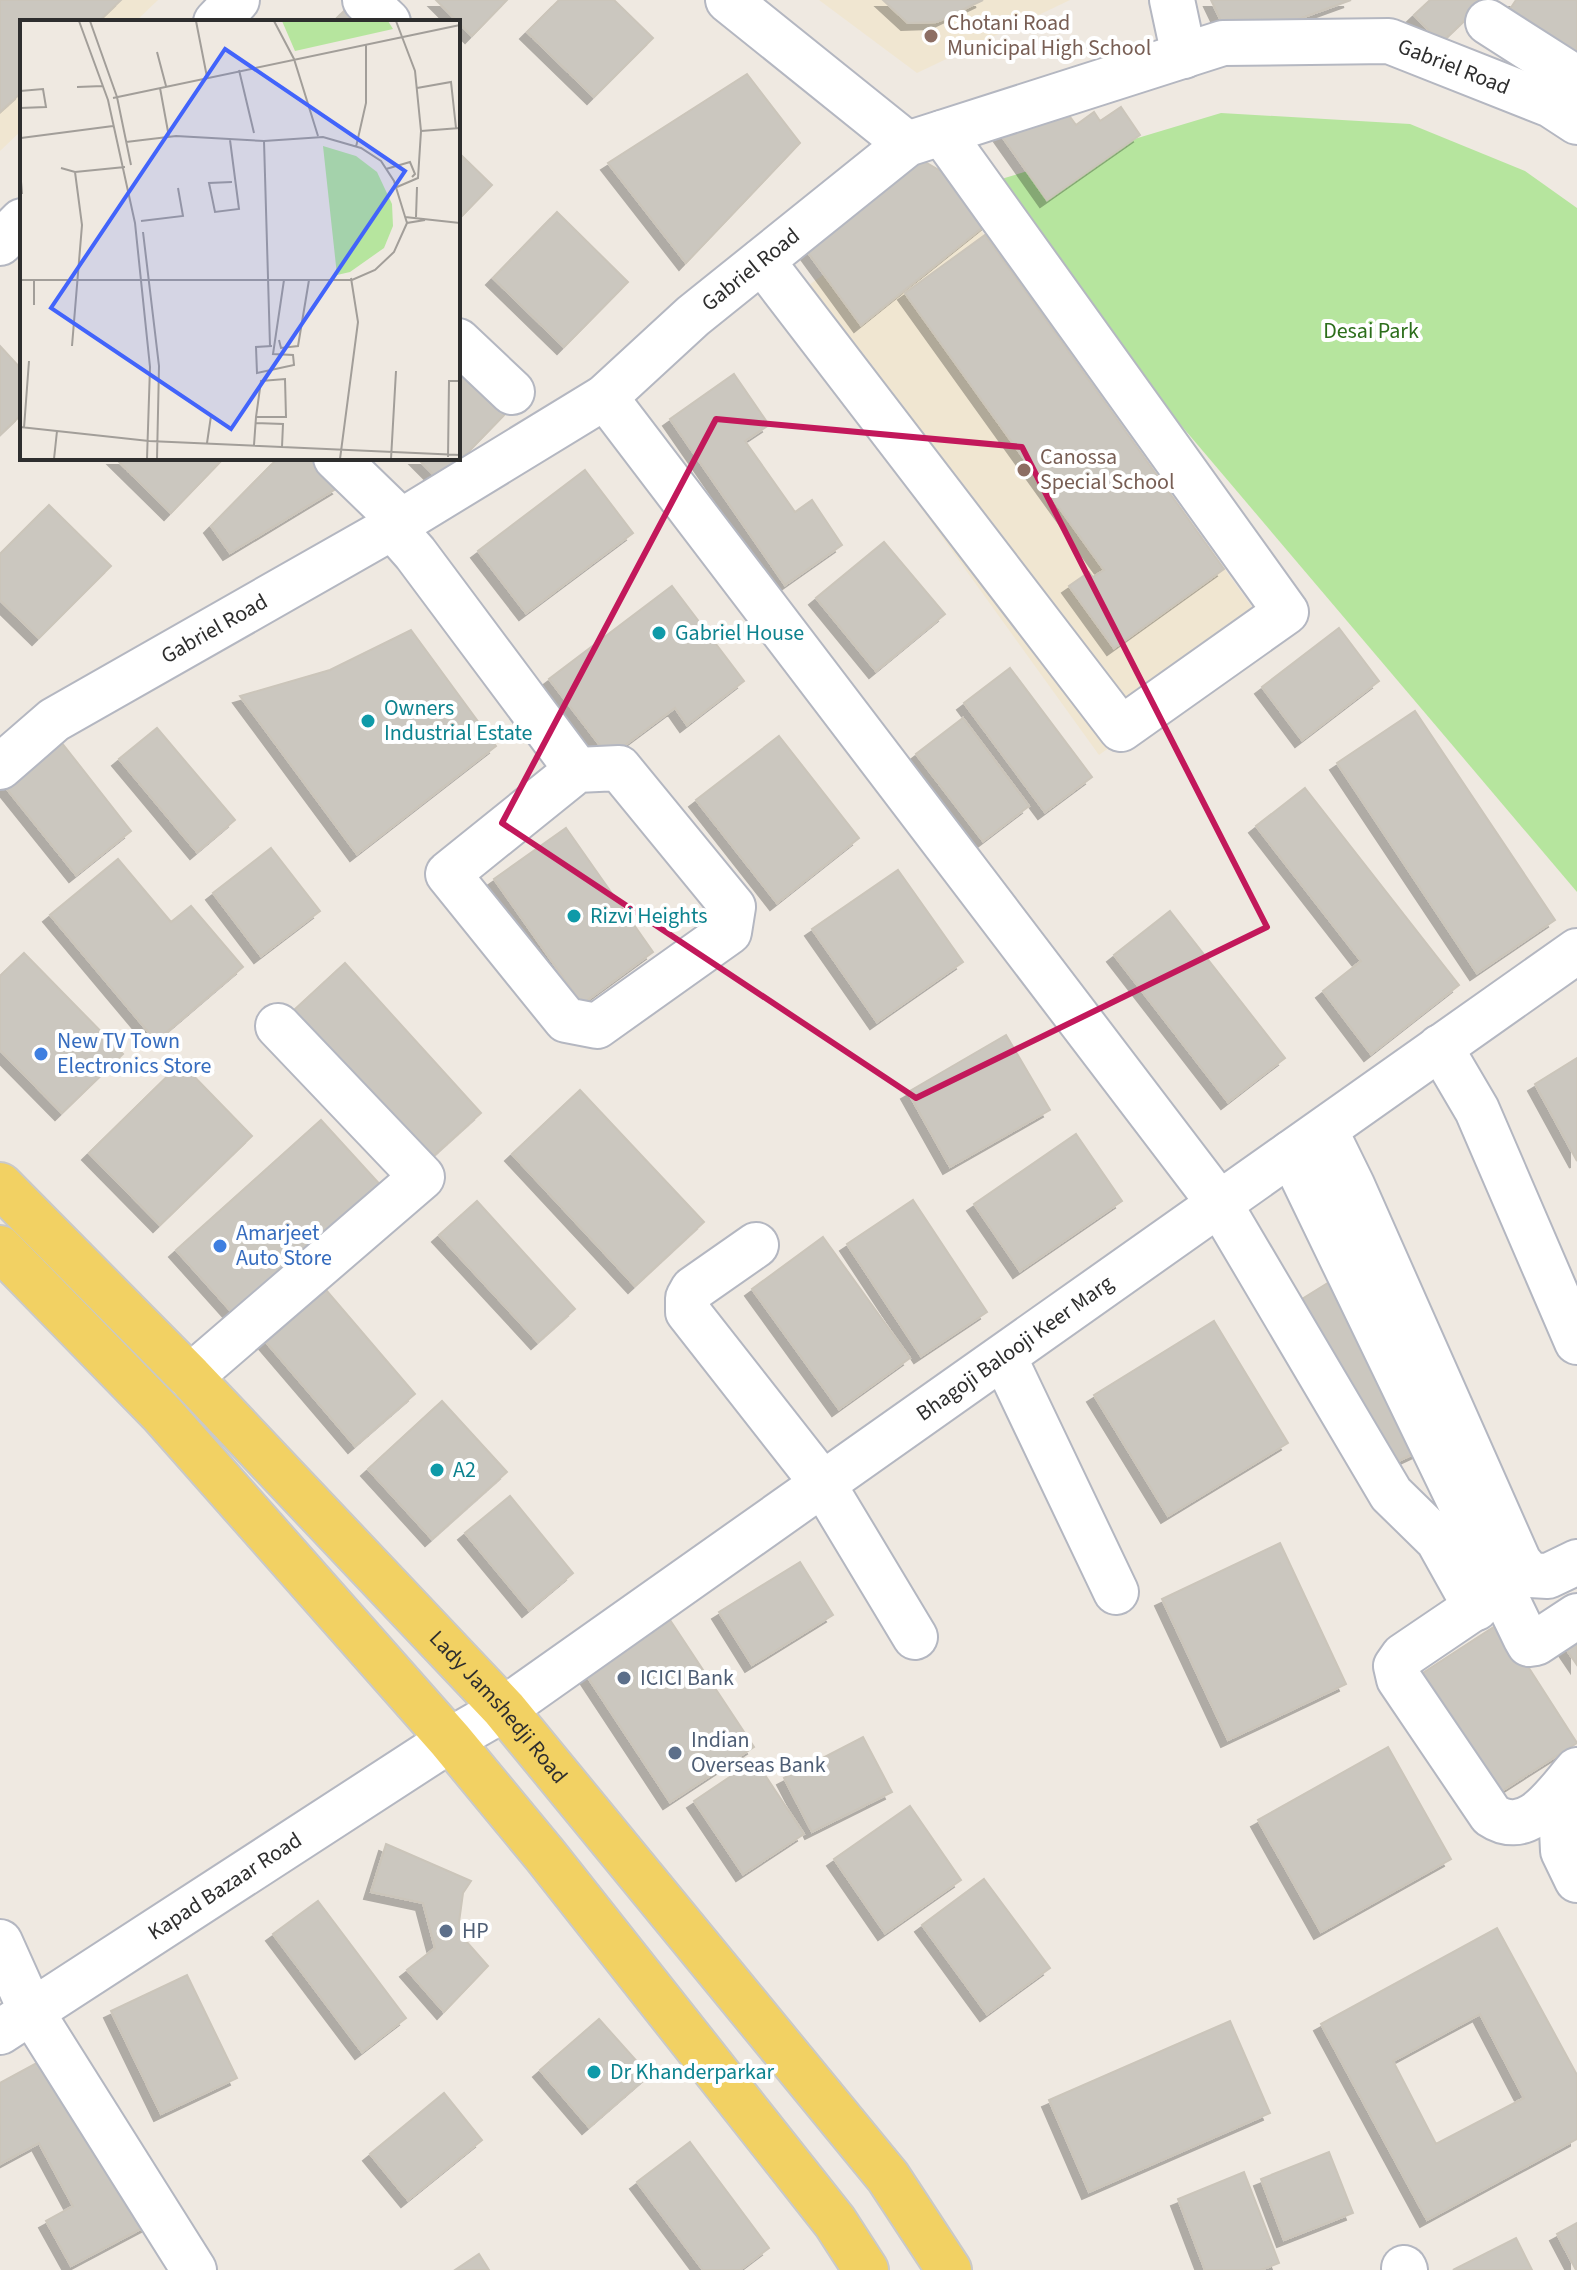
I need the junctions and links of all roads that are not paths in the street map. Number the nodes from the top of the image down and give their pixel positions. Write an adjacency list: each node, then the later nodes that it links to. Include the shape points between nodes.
1 (237, 0): 6 (street)
2 (365, 0): 7 (street)
3 (728, 0): 11 (street)
4 (1172, 0): 8 (street)
5 (1496, 11): 9 (street); 10 (street)
6 (218, 20)
7 (386, 20)
8 (1184, 56): 9 (street, Gabriel Road, via 1223,43 1389,41); 11 (street, Gabriel Road)
9 (1455, 67): 10 (street, Gabriel Road, via 1551,105)
10 (1576, 107)
11 (924, 138): 14 (street, Gabriel Road); 14 (street, via 1286,612 1121,729)
12 (20, 223): 13 (street)
13 (0, 243)
14 (762, 261): 17 (street, Gabriel Road)
15 (460, 343): 16 (street)
16 (512, 392)
17 (605, 397): 19 (street, Gabriel Road); 27 (street)
18 (338, 460): 19 (street)
19 (397, 524): 20 (street, Gabriel Road, via 54,720); 21 (street)
20 (4, 756)
21 (577, 770): 21 (street, via 619,768 733,907 729,932 597,1026 566,1020 448,874)
22 (1577, 951): 24 (street, Bhagoji Balooji Keer Marg)
23 (278, 1026): 32 (street, via 422,1177)
24 (1440, 1047): 25 (street, Bhagoji Balooji Keer Marg); 30 (street, via 1477,1110)
25 (1308, 1142): 27 (street, Bhagoji Balooji Keer Marg); 34 (street); 35 (street, via 1352,1185 1519,1562 1530,1575 1548,1576)
26 (0, 1185): 32 (main road, Lady Jamshedji Road)
27 (1219, 1203): 31 (street, Bhagoji Balooji Keer Marg); 34 (street, via 1391,1494)
28 (756, 1245): 33 (street, via 693,1289 688,1312)
29 (0, 1248): 41 (main road, via 163,1415)
30 (1577, 1342)
31 (1004, 1357): 33 (street, Bhagoji Balooji Keer Marg); 36 (street)
32 (190, 1377): 40 (main road, Lady Jamshedji Road)
33 (823, 1484): 39 (street); 40 (street, Bhagoji Balooji Keer Marg)
34 (1453, 1531): 37 (street)
35 (1577, 1562)
36 (1116, 1592)
37 (1489, 1599): 38 (street, via 1529,1644); 42 (street, via 1403,1656 1396,1666 1399,1679 1498,1820 1528,1820)
38 (1577, 1616)
39 (915, 1637)
40 (504, 1709): 41 (street, Bhagoji Balooji Keer Marg); 49 (main road, Lady Jamshedji Road, via 888,2177)
41 (450, 1740): 46 (street, Kapad Bazaar Road); 48 (main road, via 835,2222)
42 (1577, 1770)
43 (1577, 1819): 44 (street, via 1562,1830 1563,1851)
44 (1577, 1880)
45 (0, 1942): 46 (street)
46 (16, 2022): 47 (street)
47 (194, 2270)
48 (866, 2270)
49 (949, 2270)

